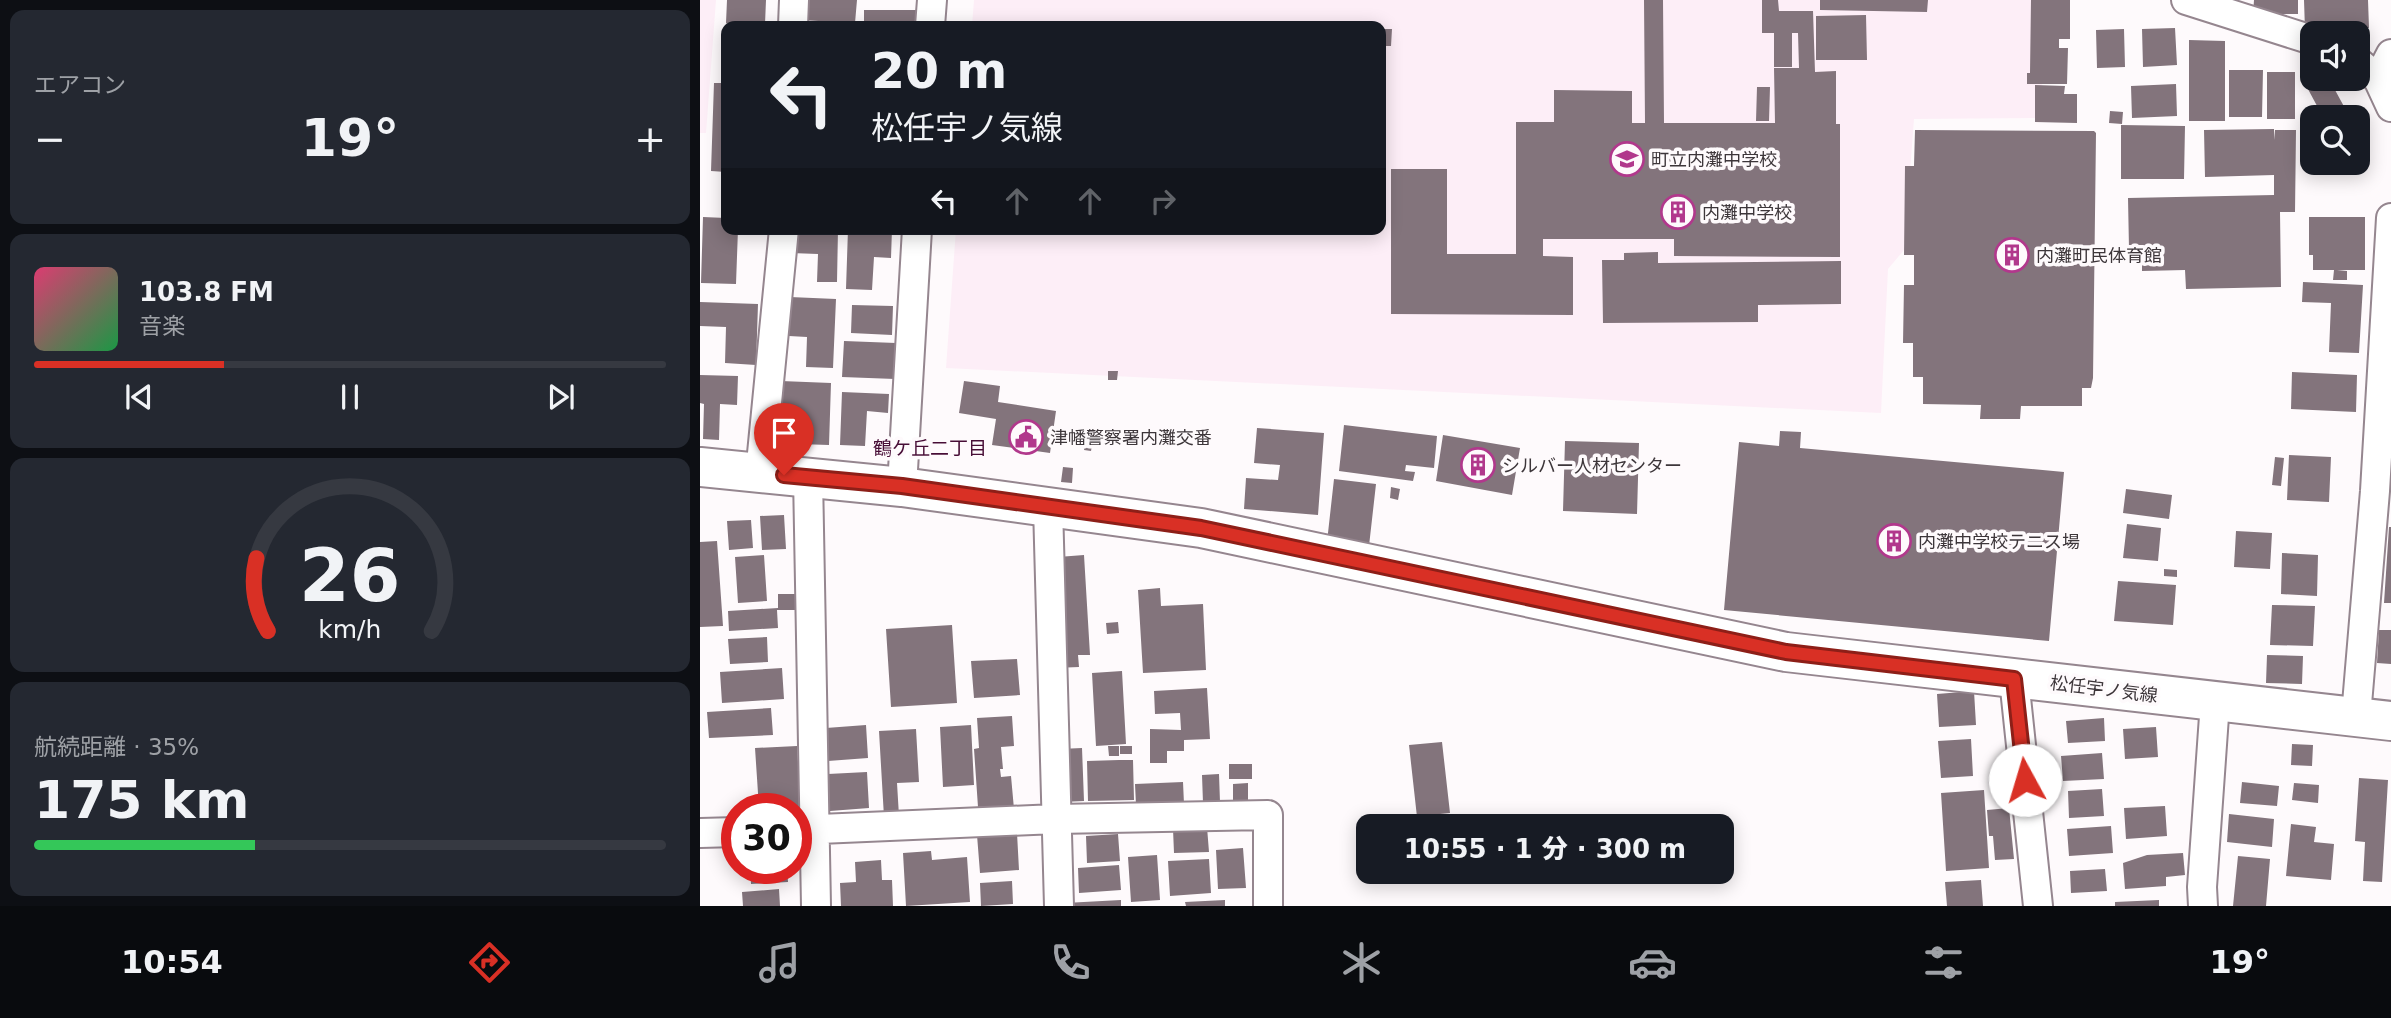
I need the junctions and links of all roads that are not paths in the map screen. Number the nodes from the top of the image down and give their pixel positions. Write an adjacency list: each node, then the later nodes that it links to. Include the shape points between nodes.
1 (794, 0): 5 (street)
2 (932, 0): 6 (street)
3 (2186, 0): 4 (street)
4 (2235, 8): 7 (street)
5 (793, 21)
6 (930, 21)
7 (2300, 35)
8 (2391, 54): 9 (street)
9 (2370, 69)
10 (2370, 73): 11 (street)
11 (2391, 107)
12 (2391, 218): 19 (street)
13 (783, 235): 16 (street)
14 (917, 235): 18 (street)
15 (700, 467): 16 (main road, 松任宇ノ気線)
16 (760, 474): 17 (main road, 松任宇ノ気線)
17 (808, 476): 18 (main road, 松任宇ノ気線); 24 (street)
18 (902, 486): 20 (main road, 松任宇ノ気線)
19 (2383, 491): 23 (street)
20 (1048, 506): 21 (main road, 松任宇ノ気線, via 1201,528 1786,652); 25 (street)
21 (2014, 679): 22 (main road, 松任宇ノ気線); 33 (street)
22 (2215, 702): 23 (main road, 松任宇ノ気線); 34 (street)
23 (2374, 719)
24 (805, 793)
25 (1056, 819): 26 (street); 31 (street); 32 (street, via 1268,815)
26 (812, 830)
27 (721, 832): 28 (street)
28 (700, 833)
29 (812, 878): 30 (street)
30 (816, 906)
31 (1059, 906)
32 (1268, 906)
33 (2038, 906)
34 (2203, 906)

